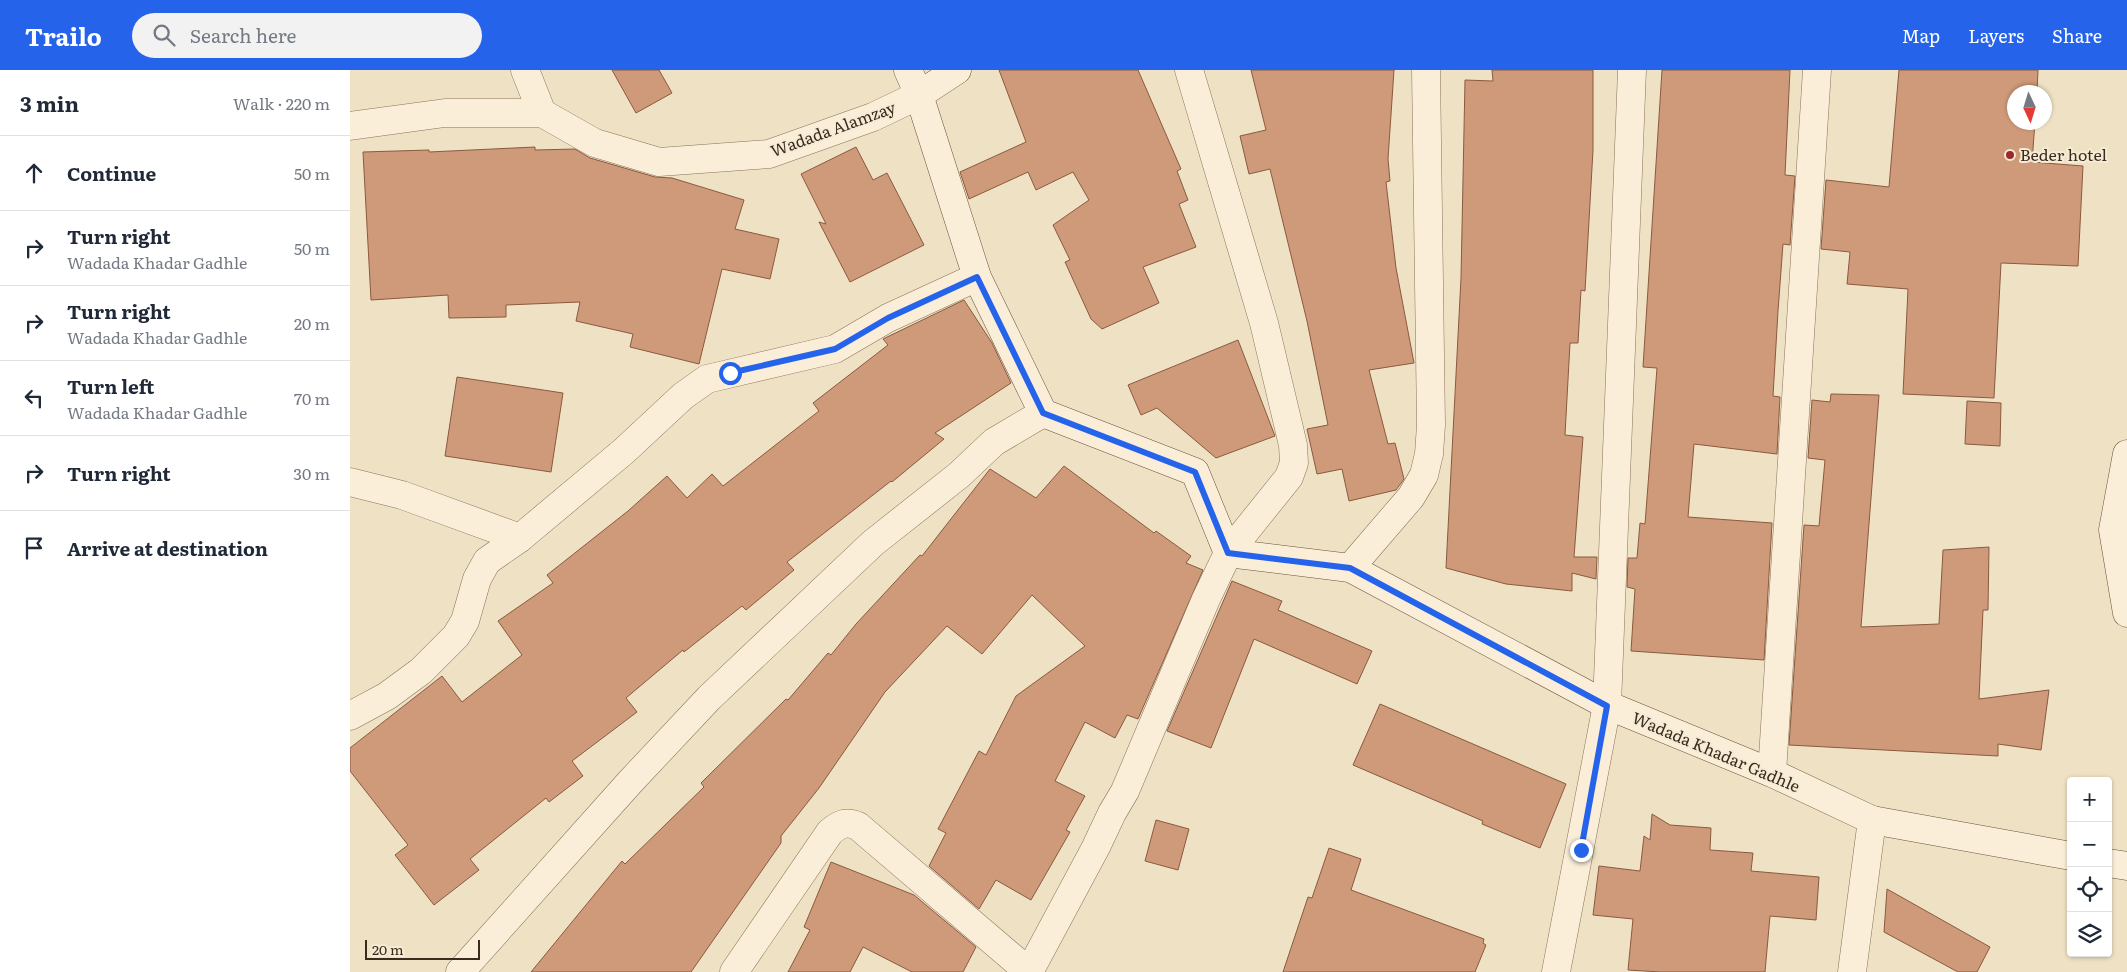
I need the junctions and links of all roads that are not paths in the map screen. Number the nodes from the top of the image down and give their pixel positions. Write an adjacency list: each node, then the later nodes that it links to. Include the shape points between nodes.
1 (525, 70): 9 (street)
2 (908, 70): 8 (street)
3 (957, 70): 8 (street, Wadada Alamzay)
4 (1189, 70): 16 (street, via 1264,323 1293,445 1294,463 1289,477)
5 (1426, 70): 17 (street, via 1429,454 1424,475 1411,497)
6 (1632, 70): 19 (street)
7 (1817, 70): 21 (street)
8 (919, 95): 9 (street, Wadada Alamzay, via 873,117 769,154 659,162 595,143); 11 (street)
9 (542, 113): 10 (street, Wadada Alamzay, via 445,113)
10 (350, 126)
11 (977, 277): 12 (street); 15 (street, via 888,318 835,349 707,379 683,396 624,451)
12 (1043, 413): 16 (street, via 1195,472); 26 (street, via 994,442 959,475 873,543 716,691)
13 (2127, 454): 18 (street, via 2113,530)
14 (350, 482): 15 (street, via 402,495)
15 (520, 538): 20 (street, via 487,561 477,579 466,621 456,636 421,672)
16 (1228, 553): 17 (street, Wadada Khadar Gadhle); 28 (street, via 1125,791)
17 (1350, 568): 19 (street, Wadada Khadar Gadhle)
18 (2127, 613)
19 (1607, 706): 21 (street, Wadada Khadar Gadhle); 29 (street)
20 (350, 716)
21 (1772, 773): 22 (street, Wadada Khadar Gadhle)
22 (1872, 820): 23 (street, Wadada Khadar Gadhle); 30 (street)
23 (2067, 855)
24 (2112, 864): 25 (street)
25 (2127, 866)
26 (460, 972)
27 (734, 972): 28 (street, via 830,832 841,824 850,823 858,826)
28 (1029, 972)
29 (1556, 972)
30 (1852, 972)

